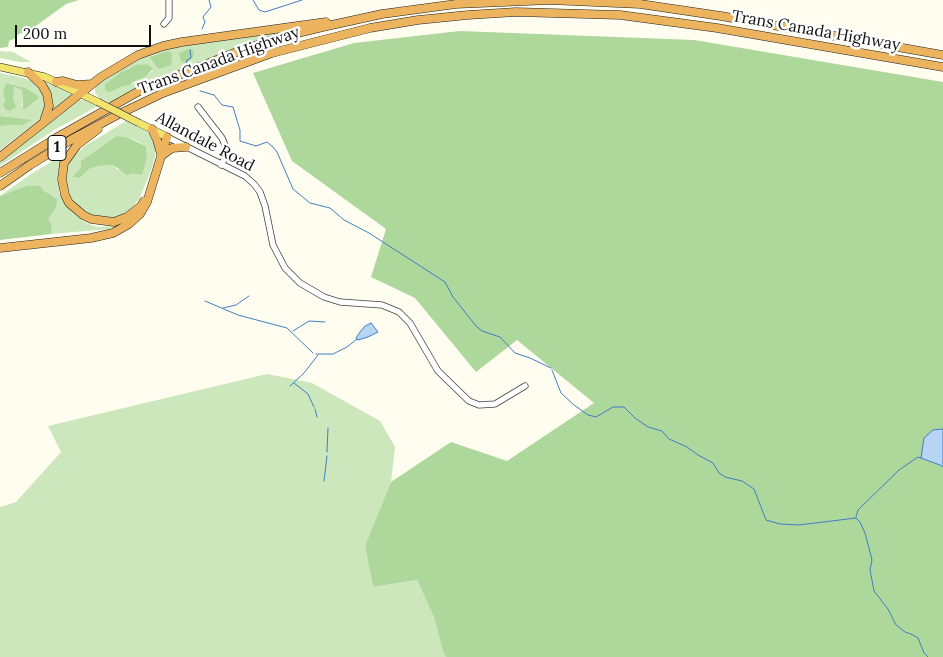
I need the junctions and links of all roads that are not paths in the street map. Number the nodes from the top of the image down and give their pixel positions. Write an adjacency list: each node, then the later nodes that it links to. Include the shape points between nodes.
1 (169, 0): 3 (street, via 169,18)
2 (382, 14): 4 (highway, Trans Canada Highway / 1, via 503,1 640,4); 9 (highway, via 163,46 125,62); 20 (highway, Trans Canada Highway / 1, via 281,38 187,70 133,94)
3 (164, 24)
4 (943, 55)
5 (943, 66): 12 (highway, Trans Canada Highway / 1, via 620,15 516,12 370,28 290,48 163,93)
6 (0, 67): 7 (main road, Allandale Road)
7 (28, 72): 8 (main road, Allandale Road); 13 (highway, via 47,94 49,106)
8 (56, 82): 9 (highway); 10 (main road, Allandale Road)
9 (92, 84): 10 (highway)
10 (81, 93): 13 (highway); 14 (main road, Allandale Road, bridge)
11 (198, 107): 19 (street, via 225,145 226,156)
12 (117, 114): 21 (highway, Trans Canada Highway / 1, via 66,142); 22 (highway, via 70,153 62,170 65,195 83,216 114,222 141,206)
13 (44, 122): 18 (highway)
14 (152, 129): 15 (main road, Allandale Road); 17 (highway)
15 (167, 137): 16 (street, Allandale Road); 17 (highway)
16 (186, 147): 17 (highway, via 172,148); 19 (street, Allandale Road)
17 (161, 156): 22 (highway)
18 (0, 157)
19 (221, 165): 24 (street, Allandale Road, via 245,176 257,188 265,206 273,245 285,268 300,283 340,302 382,305 399,312 410,323 438,371 469,401 495,404)
20 (0, 173)
21 (0, 186)
22 (152, 187): 23 (highway, via 140,214 113,233)
23 (0, 248)
24 (525, 386)

